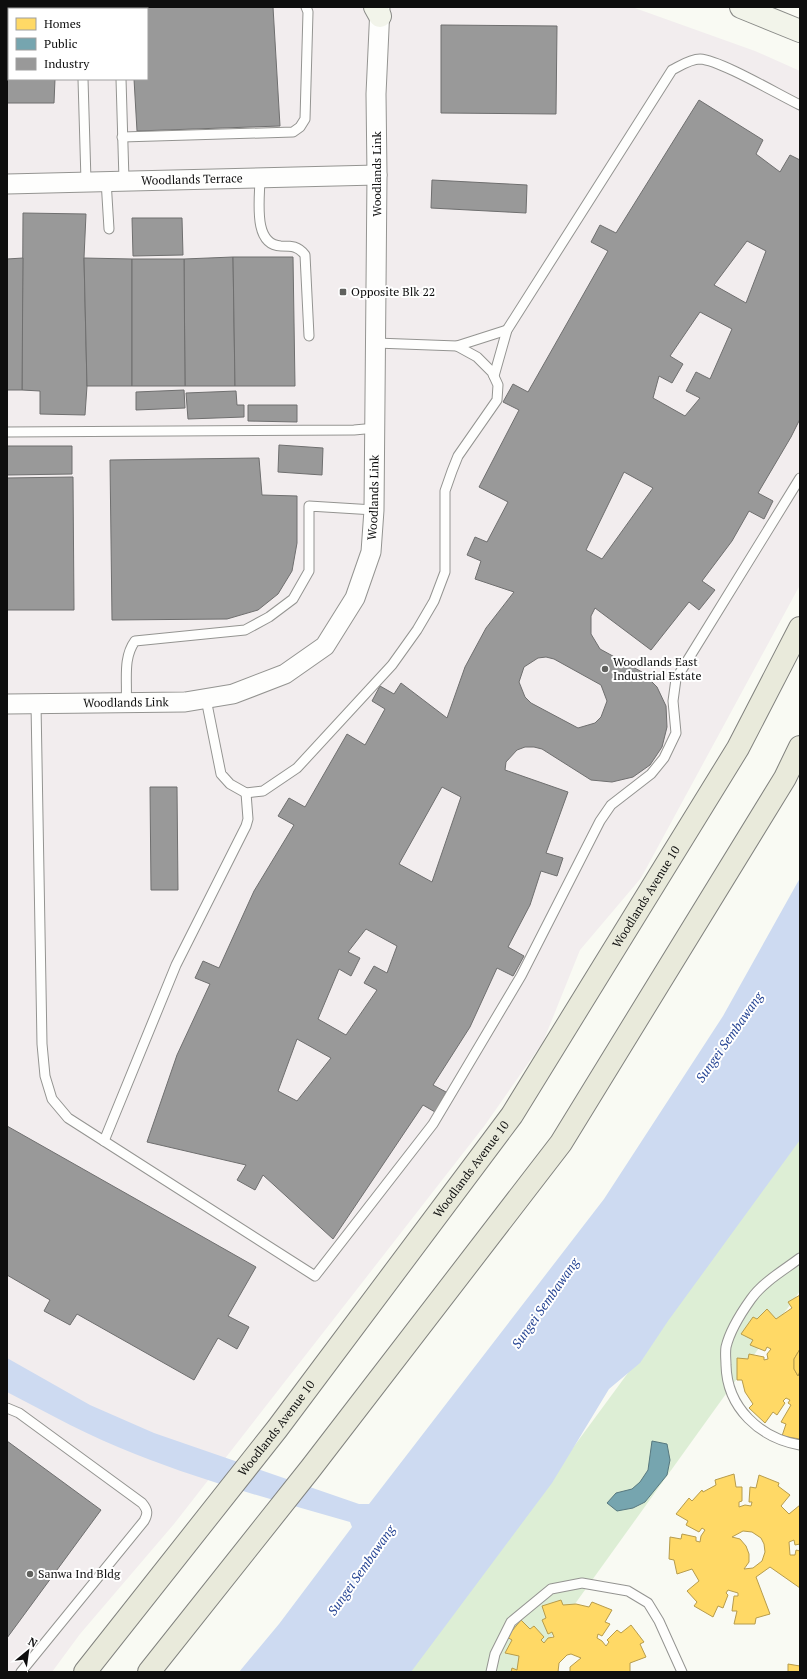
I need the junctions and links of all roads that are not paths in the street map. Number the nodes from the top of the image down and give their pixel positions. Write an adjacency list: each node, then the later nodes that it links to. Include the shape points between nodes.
1 (306, 7): 8 (lane, via 308,12 305,119 293,132)
2 (742, 7): 4 (main road)
3 (379, 9): 9 (street, Woodlands Link)
4 (800, 31)
5 (83, 80): 12 (lane)
6 (120, 80): 8 (lane)
7 (800, 105): 15 (lane, via 700,59 672,70)
8 (122, 137): 11 (lane)
9 (377, 175): 10 (street, Woodlands Terrace); 17 (street, Woodlands Link)
10 (260, 177): 11 (street, Woodlands Terrace); 16 (lane, via 260,228 264,237 274,246 293,246 305,255)
11 (115, 180): 12 (street, Woodlands Terrace); 14 (lane)
12 (86, 181): 13 (street, Woodlands Terrace)
13 (7, 184)
14 (109, 229)
15 (507, 330): 18 (lane); 19 (lane)
16 (309, 336)
17 (376, 343): 18 (lane); 20 (street, Woodlands Link)
18 (457, 346): 19 (lane, via 477,357)
19 (494, 376): 30 (lane, via 498,385 497,400 458,456 445,491 445,572 434,601 417,630 392,664 297,768 263,791)
20 (376, 428): 21 (lane); 23 (street, Woodlands Link)
21 (7, 432)
22 (800, 478): 31 (lane, via 676,679 673,701 676,734 664,758 651,774 611,805 600,821 521,976 433,1124 315,1276)
23 (374, 510): 25 (street, Woodlands Link, via 371,552 357,591 325,646 285,674 233,694); 26 (lane, via 311,506 309,508 309,571 293,599 269,617 245,630 135,641 129,649 126,663)
24 (800, 628): 36 (main road, Woodlands Avenue 10, via 738,748 512,1116 277,1429)
25 (206, 699): 26 (street, Woodlands Link); 30 (lane, via 221,774 230,784)
26 (126, 703): 28 (street, Woodlands Link)
27 (7, 704): 28 (street, Woodlands Link)
28 (36, 704): 31 (lane, via 42,1044 45,1076 52,1099 68,1118)
29 (800, 747): 37 (main road, via 785,778 561,1144)
30 (246, 793): 31 (lane, via 246,826 176,964)
31 (104, 1141)
32 (800, 1258): 34 (lane, via 752,1297 738,1320 726,1348 727,1375 732,1395 746,1418 767,1434)
33 (7, 1408): 35 (lane, via 19,1413 142,1503 147,1514 144,1521)
34 (800, 1445)
35 (21, 1672)
36 (85, 1672)
37 (149, 1672)
38 (491, 1672): 39 (lane, via 494,1654 511,1622 551,1589 582,1583 628,1591 648,1603)
39 (682, 1672)

